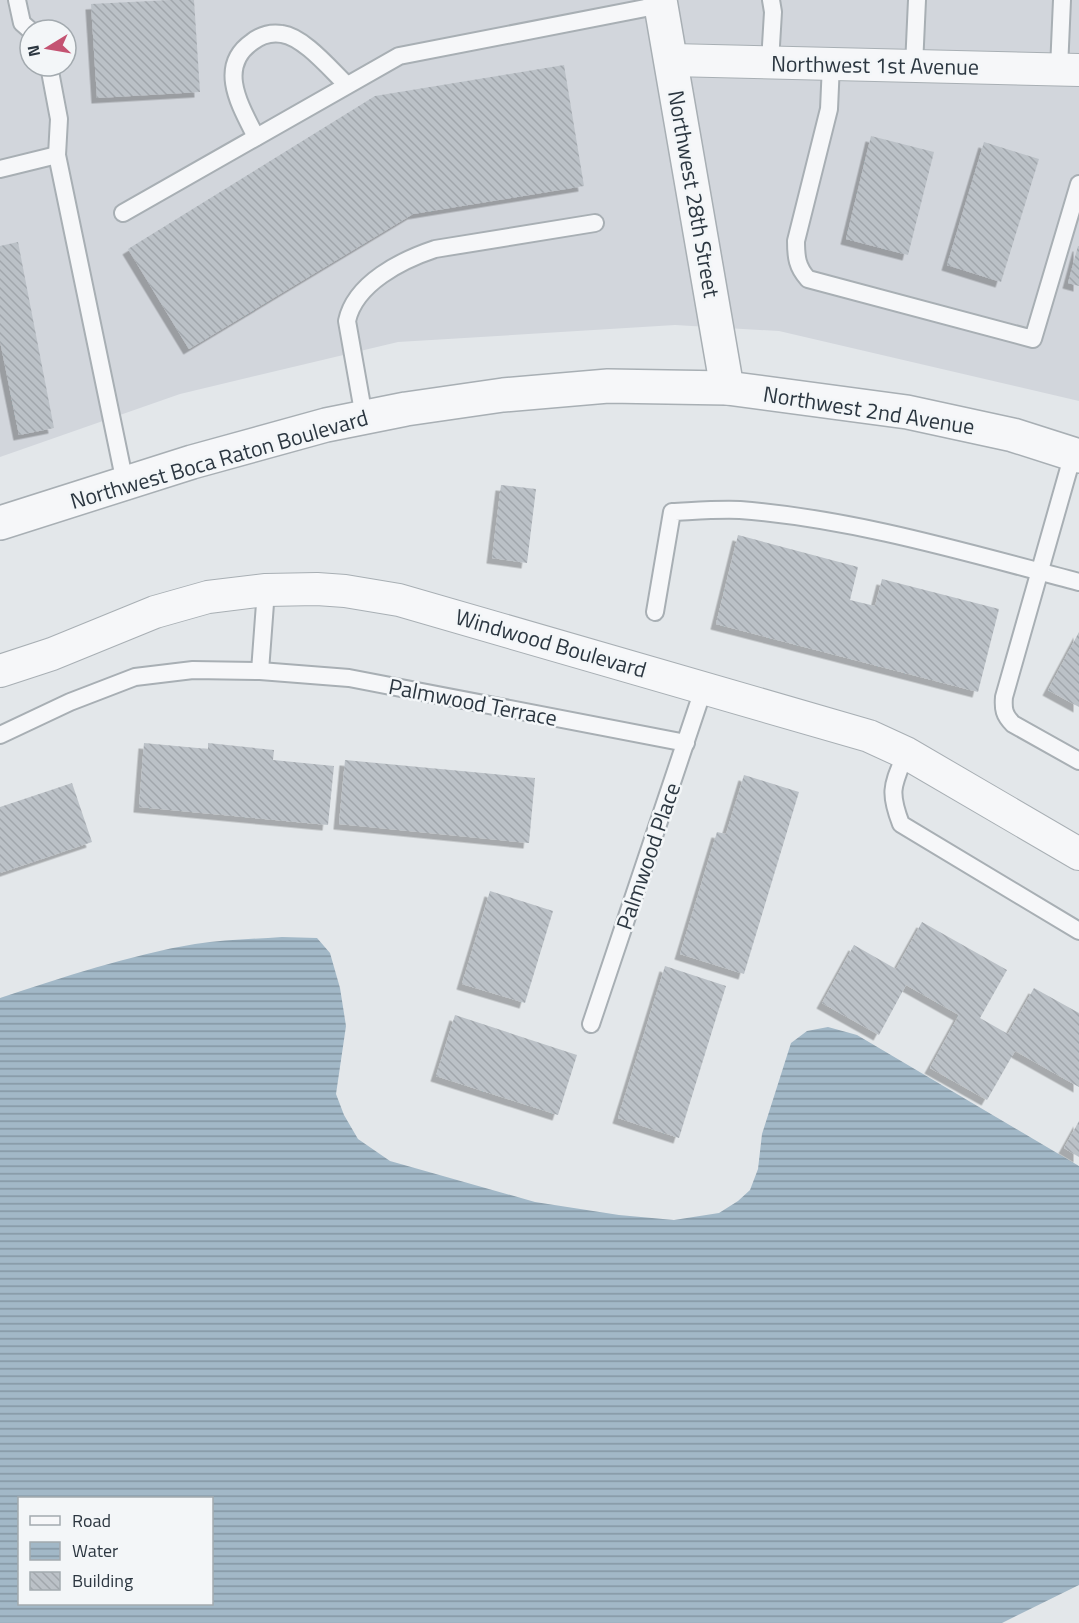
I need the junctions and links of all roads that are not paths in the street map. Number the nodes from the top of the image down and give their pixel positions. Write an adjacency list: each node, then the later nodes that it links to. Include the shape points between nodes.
1 (17, 0): 6 (lane)
2 (771, 0): 8 (lane)
3 (917, 0): 10 (lane)
4 (1062, 0): 11 (lane)
5 (661, 3): 7 (street, Northwest 28th Street); 13 (lane, via 399,56)
6 (21, 18)
7 (672, 60): 8 (street, Northwest 1st Avenue); 20 (street, Northwest 28th Street)
8 (770, 62): 9 (street, Northwest 1st Avenue)
9 (831, 64): 10 (street, Northwest 1st Avenue); 17 (lane, via 829,109 796,242 796,258 808,279 1033,339)
10 (914, 66): 11 (street, Northwest 1st Avenue)
11 (1069, 70)
12 (51, 78): 15 (lane, via 59,119)
13 (347, 85): 14 (lane); 14 (lane, via 303,44 283,34 261,35 241,50 233,70 235,95)
14 (256, 137): 18 (lane)
15 (57, 155): 16 (lane); 23 (lane)
16 (0, 169)
17 (1079, 184)
18 (123, 213)
19 (595, 223): 21 (lane, via 435,249 416,255 371,282 354,301 347,321)
20 (727, 388): 21 (street, Northwest Boca Raton Boulevard, via 596,387 503,395); 22 (street, Northwest 2nd Avenue, via 907,412 1013,435)
21 (364, 417): 23 (street, Northwest Boca Raton Boulevard)
22 (1076, 455): 25 (lane)
23 (125, 483): 24 (street, Northwest Boca Raton Boulevard)
24 (0, 523)
25 (1038, 571): 26 (lane); 28 (lane, via 824,520 738,510 672,512); 35 (lane, via 1004,697 1005,717)
26 (1079, 582)
27 (266, 590): 29 (street, Windwood Boulevard, via 208,597 155,612); 30 (lane); 31 (street, Windwood Boulevard, via 345,591 399,600)
28 (656, 612)
29 (0, 671)
30 (260, 671): 32 (lane, Palmwood Terrace, via 193,670 135,677); 33 (lane, Palmwood Terrace, via 349,678)
31 (704, 687): 33 (lane, Palmwood Place); 34 (street, Windwood Boulevard, via 870,736)
32 (0, 735)
33 (686, 743): 38 (lane, Palmwood Place)
34 (906, 753): 36 (street, Windwood Boulevard); 37 (lane, via 892,787 902,824)
35 (1079, 761)
36 (1079, 854)
37 (1079, 931)
38 (591, 1024)

